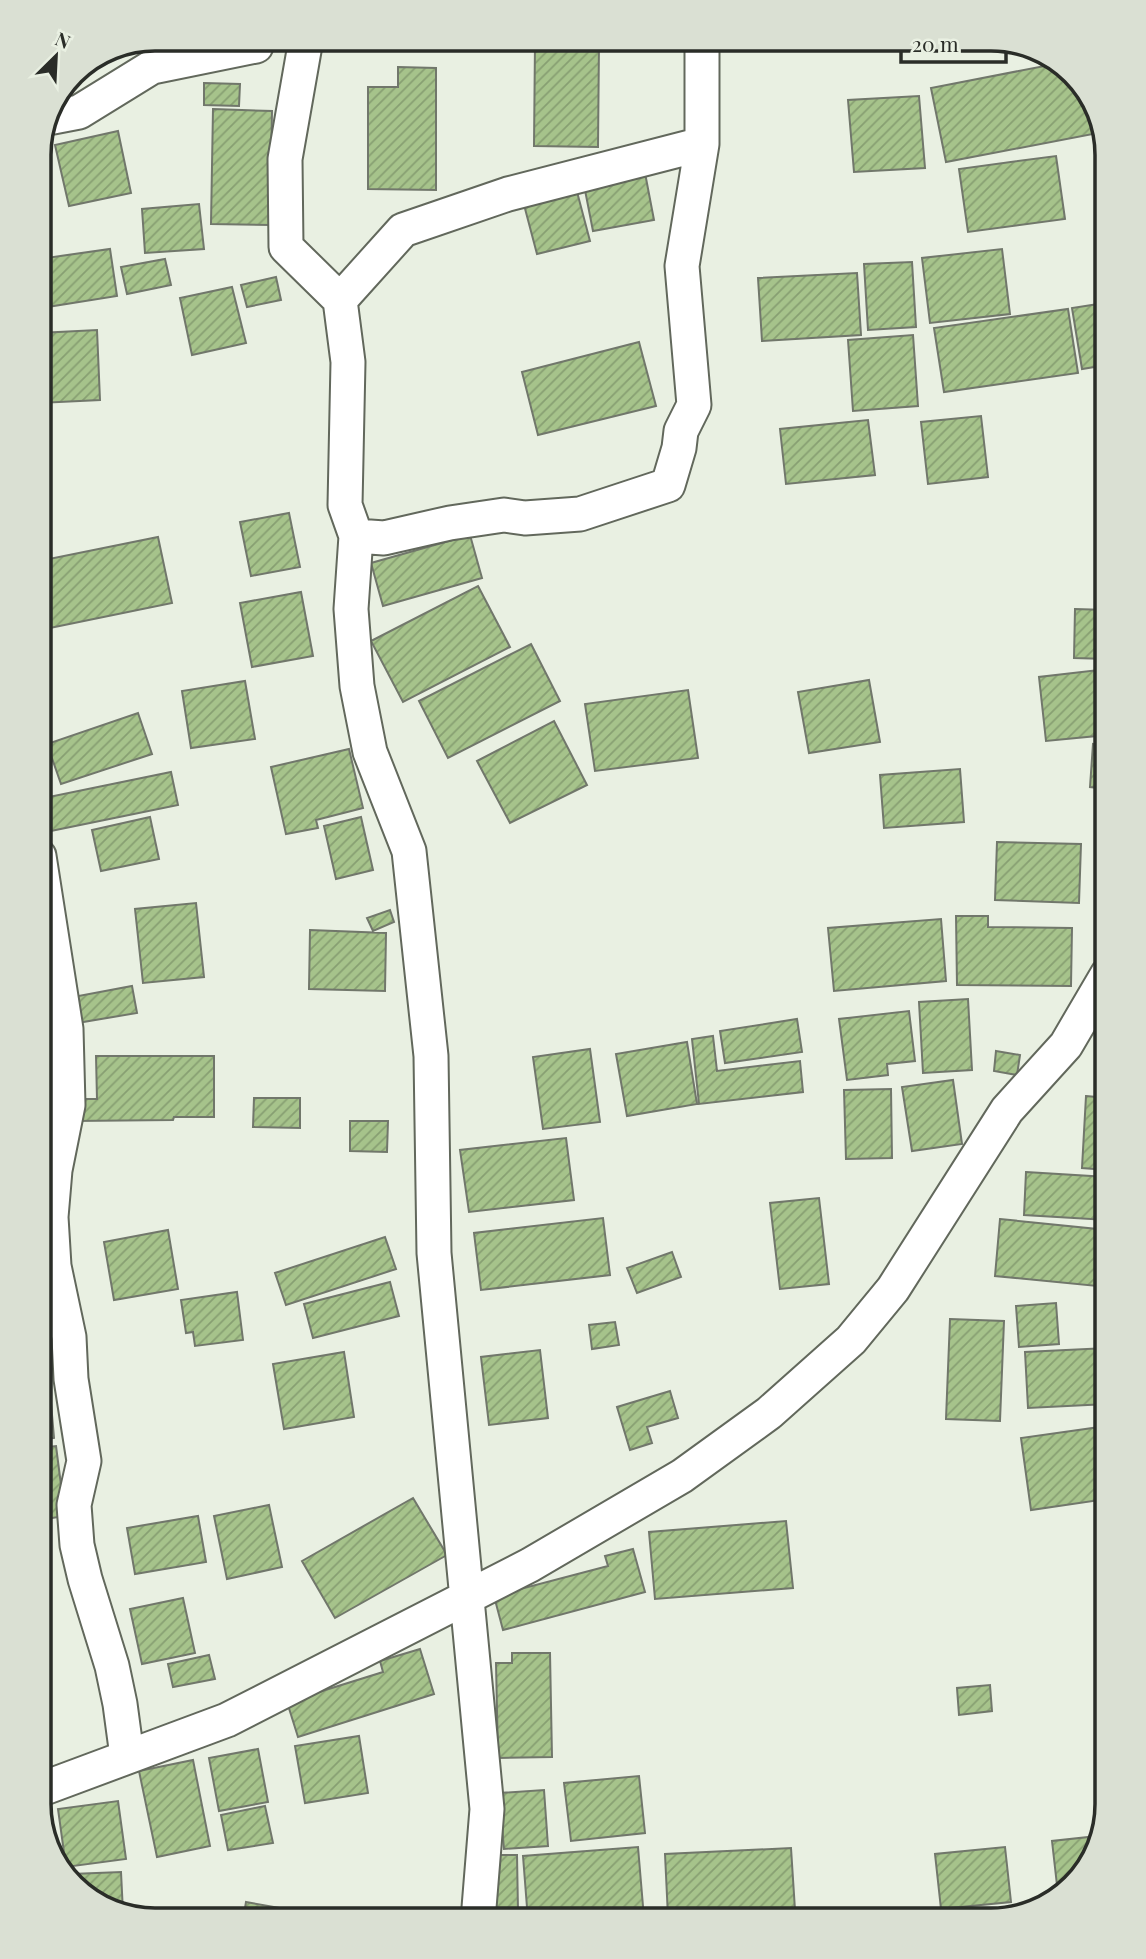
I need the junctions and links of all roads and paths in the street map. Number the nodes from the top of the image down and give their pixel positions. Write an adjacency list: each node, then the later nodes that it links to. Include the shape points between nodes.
1 (231, 51): 4 (street, via 152,67 79,112)
2 (304, 51): 6 (street, via 285,159 286,247)
3 (702, 51): 5 (street)
4 (59, 116)
5 (702, 144): 6 (street, via 508,194 404,230); 7 (street, via 682,266 694,405 681,431 668,485 580,514 503,515 384,538)
6 (340, 300): 7 (street, via 348,362 345,505)
7 (356, 536): 12 (street, via 351,609 357,686 370,752 410,851 423,974 431,1056 434,1253)
8 (51, 933): 11 (street, via 66,1029 68,1105)
9 (1095, 997): 12 (street, via 1066,1045 1007,1110 893,1289 851,1340 769,1413 682,1476)
10 (51, 1217): 13 (street, via 54,1266 69,1337 84,1461 74,1505 77,1545 112,1666)
11 (51, 1217)
12 (468, 1597): 13 (street, via 227,1720); 15 (street, via 487,1809)
13 (127, 1756): 14 (street)
14 (51, 1785)
15 (479, 1908)

